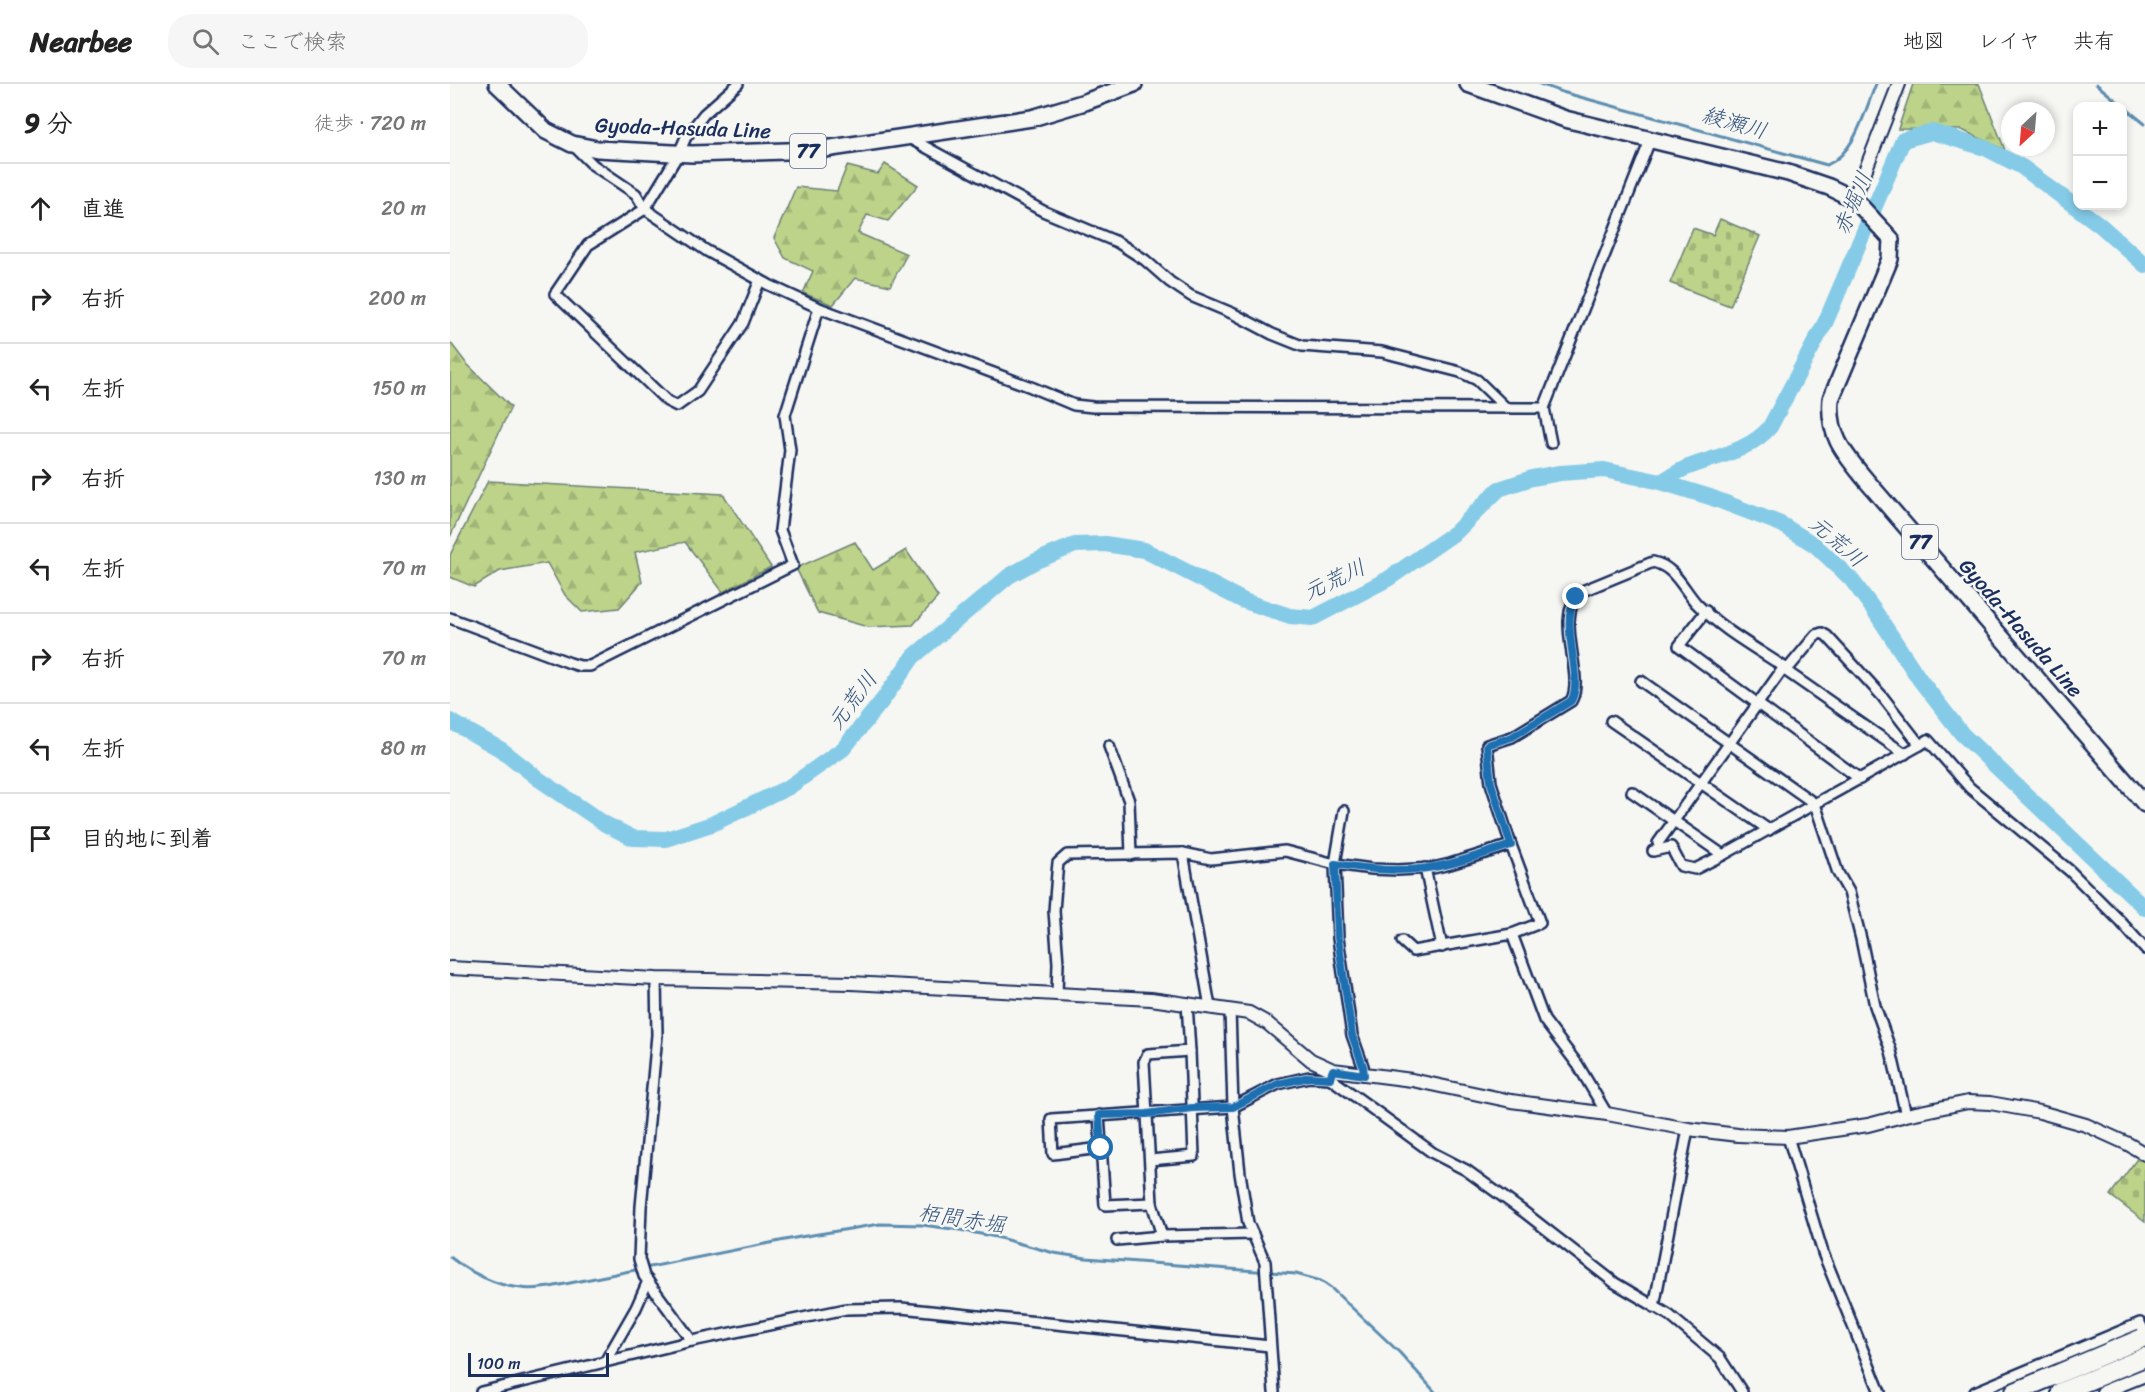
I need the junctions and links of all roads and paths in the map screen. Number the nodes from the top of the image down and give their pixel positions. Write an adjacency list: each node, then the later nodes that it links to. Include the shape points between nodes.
1 (497, 84): 8 (main road, Gyoda-Hasuda Line / 77, via 533,120)
2 (738, 84): 9 (street, via 704,114 686,136)
3 (1134, 84): 6 (main road, Gyoda-Hasuda Line / 77, via 1032,118)
4 (1468, 84): 7 (main road, Gyoda-Hasuda Line / 77, via 1565,118)
5 (1899, 84): 10 (street)
6 (907, 137): 9 (main road, Gyoda-Hasuda Line / 77, via 818,150); 14 (street, via 1043,211 1117,242 1191,296 1272,334 1302,346 1382,352 1460,372 1477,380)
7 (1651, 138): 10 (main road, Gyoda-Hasuda Line / 77, via 1788,173); 15 (street)
8 (572, 144): 9 (main road, Gyoda-Hasuda Line / 77); 11 (street, via 593,165 636,194)
9 (679, 153): 11 (street)
10 (1856, 201): 31 (main road, Gyoda-Hasuda Line / 77, via 1891,239 1890,259 1832,399 1833,432 1864,479)
11 (645, 209): 12 (street, via 707,251); 12 (street, via 588,245 555,294 668,401 677,406 698,391 743,323)
12 (760, 280): 13 (street)
13 (819, 308): 14 (street, via 1074,405); 18 (street, via 785,415 790,450 780,530 793,565 590,666 570,663)
14 (1506, 408): 15 (street)
15 (1544, 408): 16 (street)
16 (1551, 443)
17 (1706, 611): 19 (street, via 1724,628); 21 (street, via 1679,646); 35 (street, via 1670,569 1653,562 1580,592 1570,613 1574,697 1512,737 1487,745 1491,783)
18 (450, 618)
19 (1785, 669): 21 (street); 24 (street, via 1822,633 1882,696); 26 (street)
20 (1641, 681): 23 (street)
21 (1758, 703): 23 (street); 27 (street)
22 (1611, 721): 28 (street)
23 (1730, 744): 28 (street); 30 (street)
24 (1920, 745): 26 (street); 44 (street, via 1928,740 1970,788 2070,871)
25 (1109, 746): 37 (street, via 1130,801)
26 (1905, 754): 27 (street)
27 (1860, 779): 30 (street)
28 (1701, 783): 33 (street); 34 (street)
29 (1632, 792): 33 (street)
30 (1815, 804): 34 (street); 58 (street, via 1838,873 1849,892 1875,1006)
31 (2145, 804)
32 (1344, 811): 39 (street)
33 (1674, 821): 38 (street); 38 (street, via 1655,847 1671,847 1681,866 1695,869)
34 (1769, 830): 38 (street)
35 (1511, 845): 40 (street); 41 (street, via 1540,923)
36 (1183, 853): 37 (street); 39 (street, via 1211,859 1285,851); 49 (street)
37 (1131, 855): 47 (street, via 1067,855 1058,863 1054,910)
38 (1724, 855)
39 (1335, 864): 40 (street, via 1381,870); 53 (street, via 1338,938 1352,1035)
40 (1425, 868): 43 (street)
41 (1512, 934): 43 (street); 57 (street, via 1544,1020 1578,1065)
42 (1402, 940): 43 (street, via 1413,951)
43 (1442, 947)
44 (2145, 949)
45 (450, 968): 46 (street)
46 (656, 979): 47 (street, via 850,983); 69 (street, via 657,1035 639,1259)
47 (1057, 994): 48 (street)
48 (1187, 1003): 49 (street); 51 (street)
49 (1210, 1007): 50 (street)
50 (1230, 1010): 52 (street, via 1249,1013 1267,1023); 54 (street)
51 (1190, 1051): 55 (street); 56 (street, via 1145,1056)
52 (1331, 1074): 53 (street); 54 (street, via 1278,1084); 70 (street, via 1424,1148 1466,1170 1615,1283)
53 (1364, 1075): 57 (street)
54 (1233, 1107): 55 (street); 66 (street, via 1248,1223)
55 (1192, 1108): 56 (street); 64 (street, via 1194,1156)
56 (1147, 1114): 59 (street); 64 (street)
57 (1607, 1114): 60 (street)
58 (1906, 1114): 61 (street, via 1868,1125); 63 (street, via 1968,1102 2008,1105 2086,1125)
59 (1099, 1115): 62 (street); 62 (street, via 1051,1119 1053,1154)
60 (1688, 1128): 61 (street); 70 (street)
61 (1788, 1137): 80 (street, via 1822,1253)
62 (1101, 1148): 65 (street, via 1106,1205)
63 (2145, 1154)
64 (1150, 1160): 65 (street)
65 (1152, 1203): 67 (street)
66 (1253, 1234): 67 (street); 73 (street, via 1265,1262)
67 (1162, 1236): 68 (street)
68 (1116, 1240)
69 (646, 1279): 72 (street); 75 (street, via 636,1308)
70 (1654, 1307): 79 (street, via 1720,1358)
71 (2145, 1335): 81 (street, via 2140,1323); 82 (highway)
72 (692, 1341): 73 (street, via 846,1309 901,1308); 75 (street)
73 (1270, 1346): 78 (street)
74 (2145, 1358): 83 (highway)
75 (605, 1362): 77 (street)
76 (2145, 1375): 84 (street)
77 (481, 1392)
78 (1274, 1392)
79 (1742, 1392)
80 (1880, 1392)
81 (1976, 1392)
82 (2015, 1392)
83 (2061, 1392)
84 (2103, 1392)

